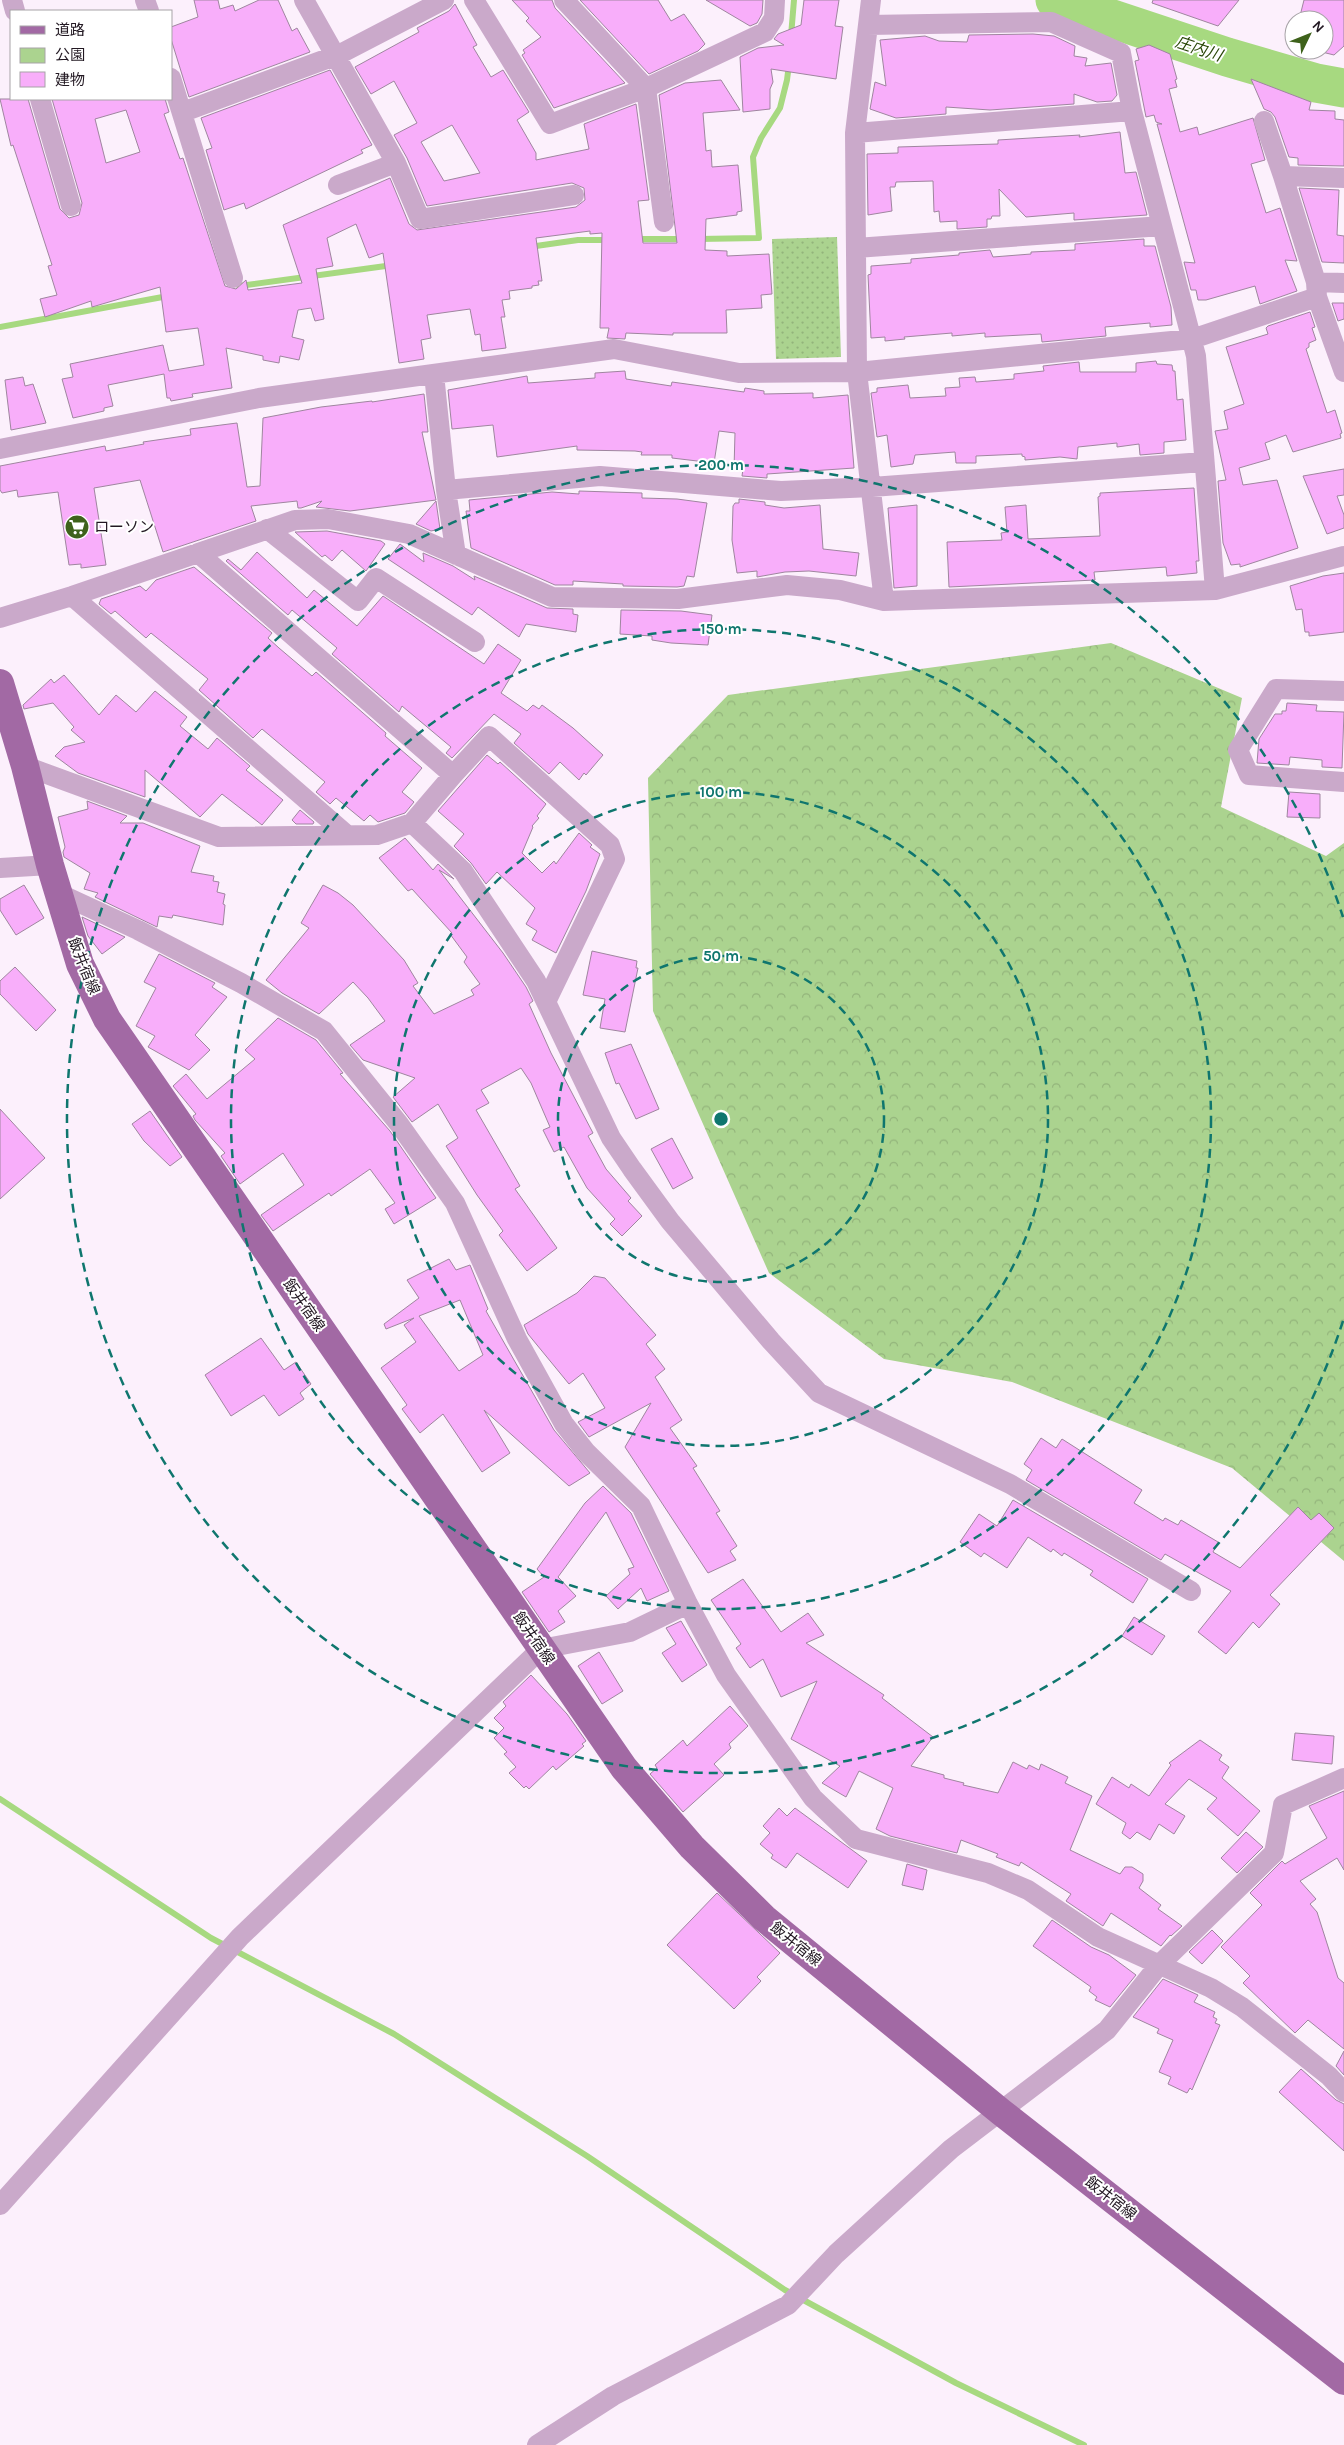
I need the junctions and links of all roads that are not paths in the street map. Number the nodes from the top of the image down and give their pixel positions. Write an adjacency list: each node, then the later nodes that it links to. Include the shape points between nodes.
1 (304, 0): 8 (street)
2 (444, 0): 8 (street)
3 (474, 0): 10 (street, via 550,124)
4 (564, 0): 10 (street)
5 (775, 0): 10 (street, via 774,18 765,32)
6 (871, 0): 7 (street)
7 (868, 25): 12 (street, via 1052,22 1121,52); 15 (street)
8 (334, 56): 13 (street); 16 (street)
9 (172, 81): 13 (street)
10 (646, 88): 22 (street)
11 (40, 100): 21 (street)
12 (1132, 111): 15 (street); 23 (street)
13 (183, 112): 25 (street)
14 (1264, 121): 17 (street)
15 (855, 133): 24 (street)
16 (396, 163): 19 (street); 20 (street, via 420,219)
17 (1283, 176): 18 (street); 27 (street)
18 (1344, 178)
19 (338, 185)
20 (574, 195)
21 (71, 206)
22 (664, 222)
23 (1162, 226): 24 (street); 28 (street)
24 (856, 248): 29 (street)
25 (233, 278)
26 (1344, 283): 27 (street)
27 (1316, 290): 28 (street); 30 (street)
28 (1192, 339): 29 (street); 33 (street)
29 (857, 372): 31 (street, via 739,373 614,349); 34 (street)
30 (1344, 372)
31 (434, 374): 32 (street, via 259,398); 35 (street)
32 (0, 449)
33 (1203, 462): 34 (street); 40 (street)
34 (872, 487): 35 (street, via 781,491 600,476); 42 (street)
35 (446, 490): 38 (street)
36 (267, 529): 37 (street); 38 (street, via 295,520 328,519 409,534); 44 (street, via 358,601 376,578)
37 (198, 553): 41 (street); 48 (street)
38 (456, 555): 42 (street, via 552,597 678,599 786,586 840,590)
39 (1344, 556): 40 (street)
40 (1215, 590): 42 (street)
41 (72, 596): 43 (street); 51 (street)
42 (884, 601)
43 (0, 618)
44 (475, 642)
45 (0, 683): 47 (main road, 飯井宿線)
46 (1344, 691): 49 (street, via 1276,689 1238,750 1249,775)
47 (26, 766): 51 (street, via 219,837); 52 (main road, 飯井宿線)
48 (453, 775): 50 (street); 55 (street, via 488,736 610,845 615,859)
49 (1344, 782)
50 (412, 823): 51 (street, via 377,835); 55 (street, via 463,871 536,981)
51 (347, 835)
52 (50, 865): 53 (street); 54 (main road, 飯井宿線)
53 (0, 868)
54 (58, 893): 57 (street, via 224,974 324,1031 399,1124 455,1203 517,1339 564,1424 586,1452 641,1506); 58 (main road, 飯井宿線, via 80,964 107,1019)
55 (546, 1002): 56 (street, via 611,1138 632,1169 771,1341 819,1392 1010,1484)
56 (1191, 1591)
57 (688, 1604): 58 (street, via 630,1632); 60 (street, via 726,1675 813,1798 856,1839 988,1873 1028,1890 1098,1937)
58 (540, 1648): 62 (main road, 飯井宿線, via 624,1768 692,1846 764,1918); 63 (street, via 240,1937)
59 (1344, 1778): 60 (street, via 1283,1805 1274,1853)
60 (1159, 1965): 61 (street, via 1211,1988 1242,2007 1329,2076); 62 (street, via 1107,2030)
61 (1344, 2092)
62 (1001, 2112): 64 (main road, 飯井宿線); 65 (street, via 951,2149 836,2254 788,2305 613,2396)
63 (0, 2205)
64 (1344, 2381)
65 (537, 2445)

